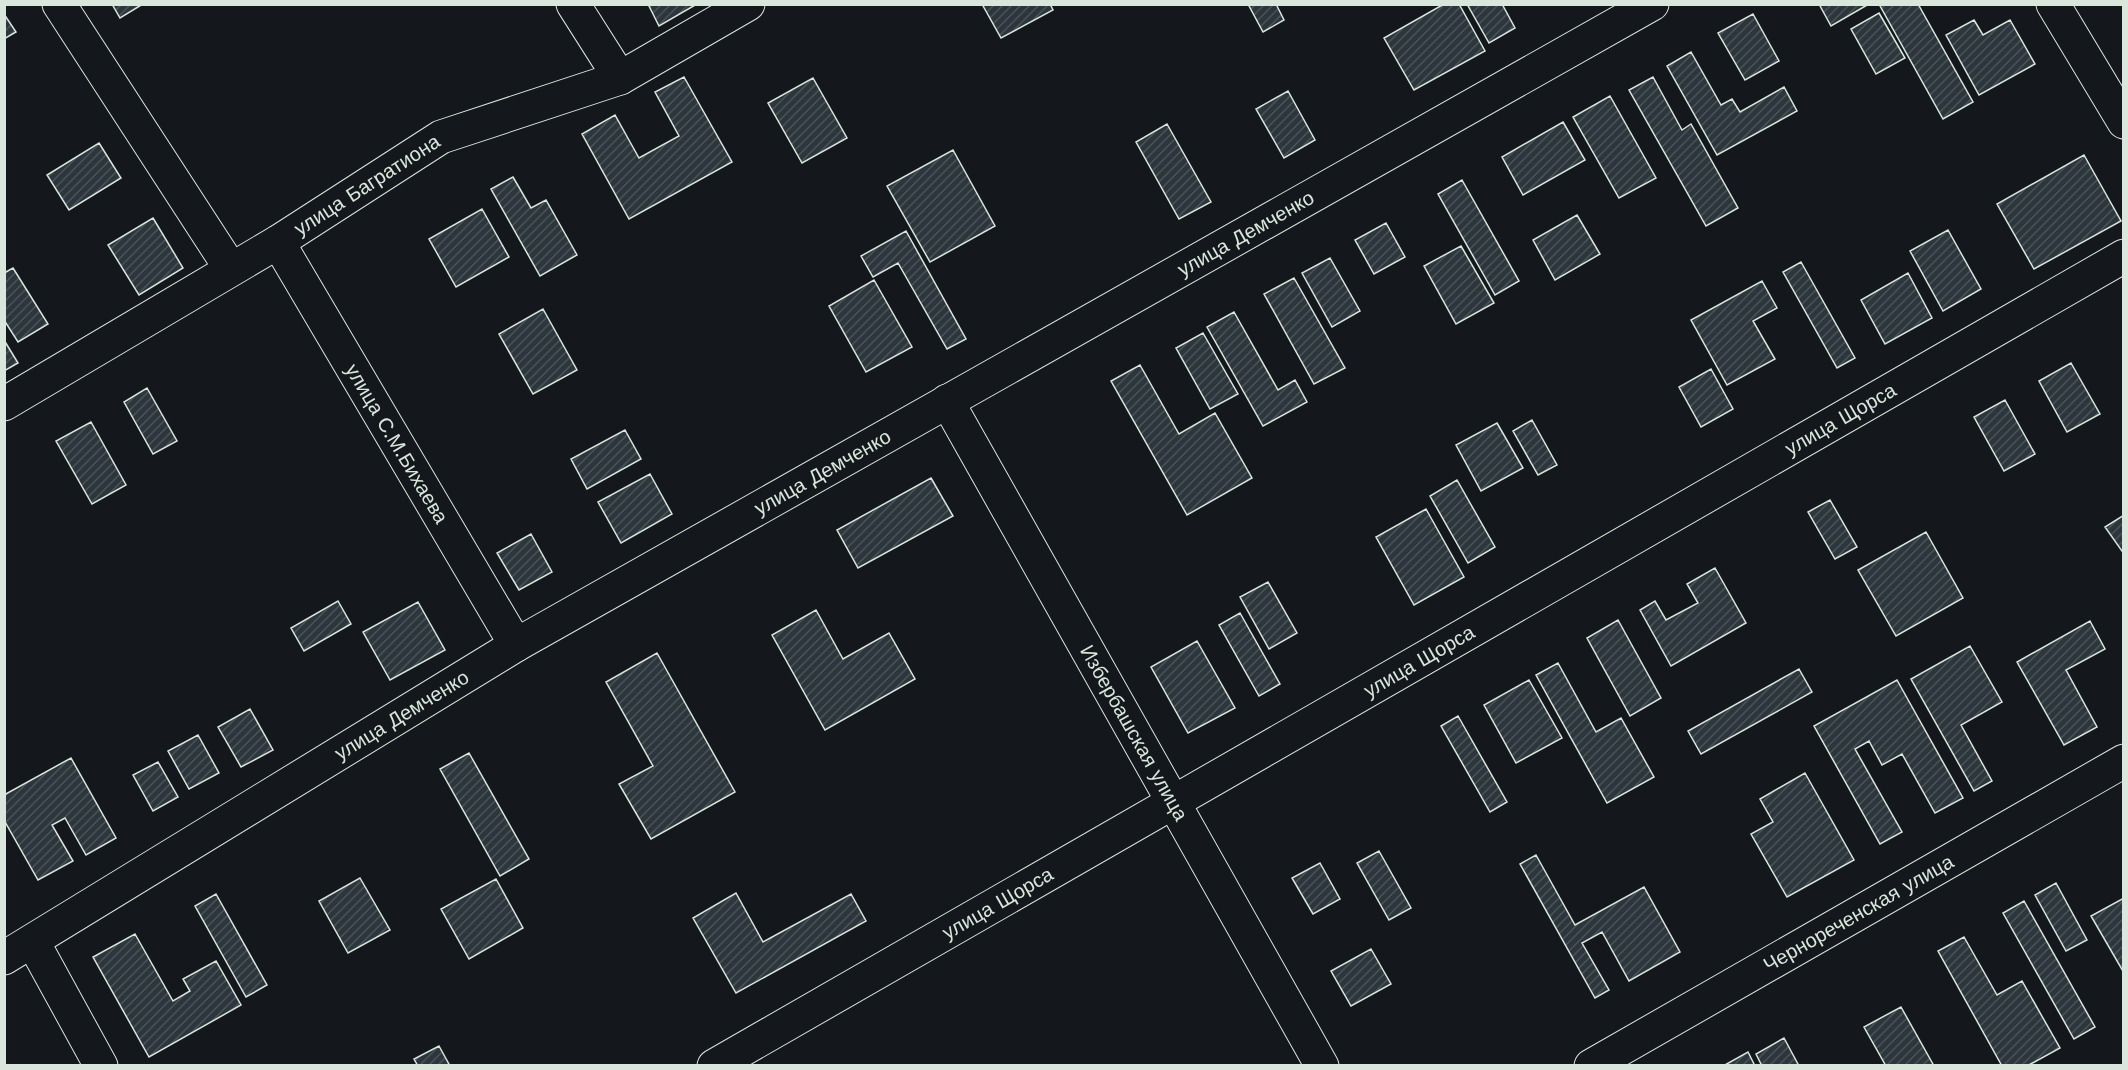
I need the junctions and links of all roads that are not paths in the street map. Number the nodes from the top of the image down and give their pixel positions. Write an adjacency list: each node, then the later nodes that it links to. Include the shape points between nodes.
1 (59, 4): 10 (street)
2 (573, 4): 6 (street)
3 (747, 4): 6 (street, улица Багратиона)
4 (1652, 4): 11 (street, улица Демченко)
5 (2053, 4): 7 (street)
6 (620, 78): 8 (street, улица Багратиона, via 441,137)
7 (2124, 122)
8 (278, 242): 10 (street, улица Багратиона); 13 (street, улица С.М.Бихаева)
9 (2124, 255): 15 (street, улица Щорса)
10 (231, 269): 12 (street, улица Багратиона)
11 (947, 401): 13 (street, улица Демченко); 15 (street, Избербашская улица)
12 (4, 404)
13 (516, 645): 16 (street, улица Демченко)
14 (2124, 761): 21 (street, Чернореченская улица)
15 (1174, 801): 19 (street, улица Щорса); 20 (street, Избербашская улица)
16 (33, 942): 17 (street, улица Демченко); 18 (street)
17 (4, 958)
18 (100, 1065)
19 (714, 1065)
20 (1322, 1065)
21 (1591, 1065)

